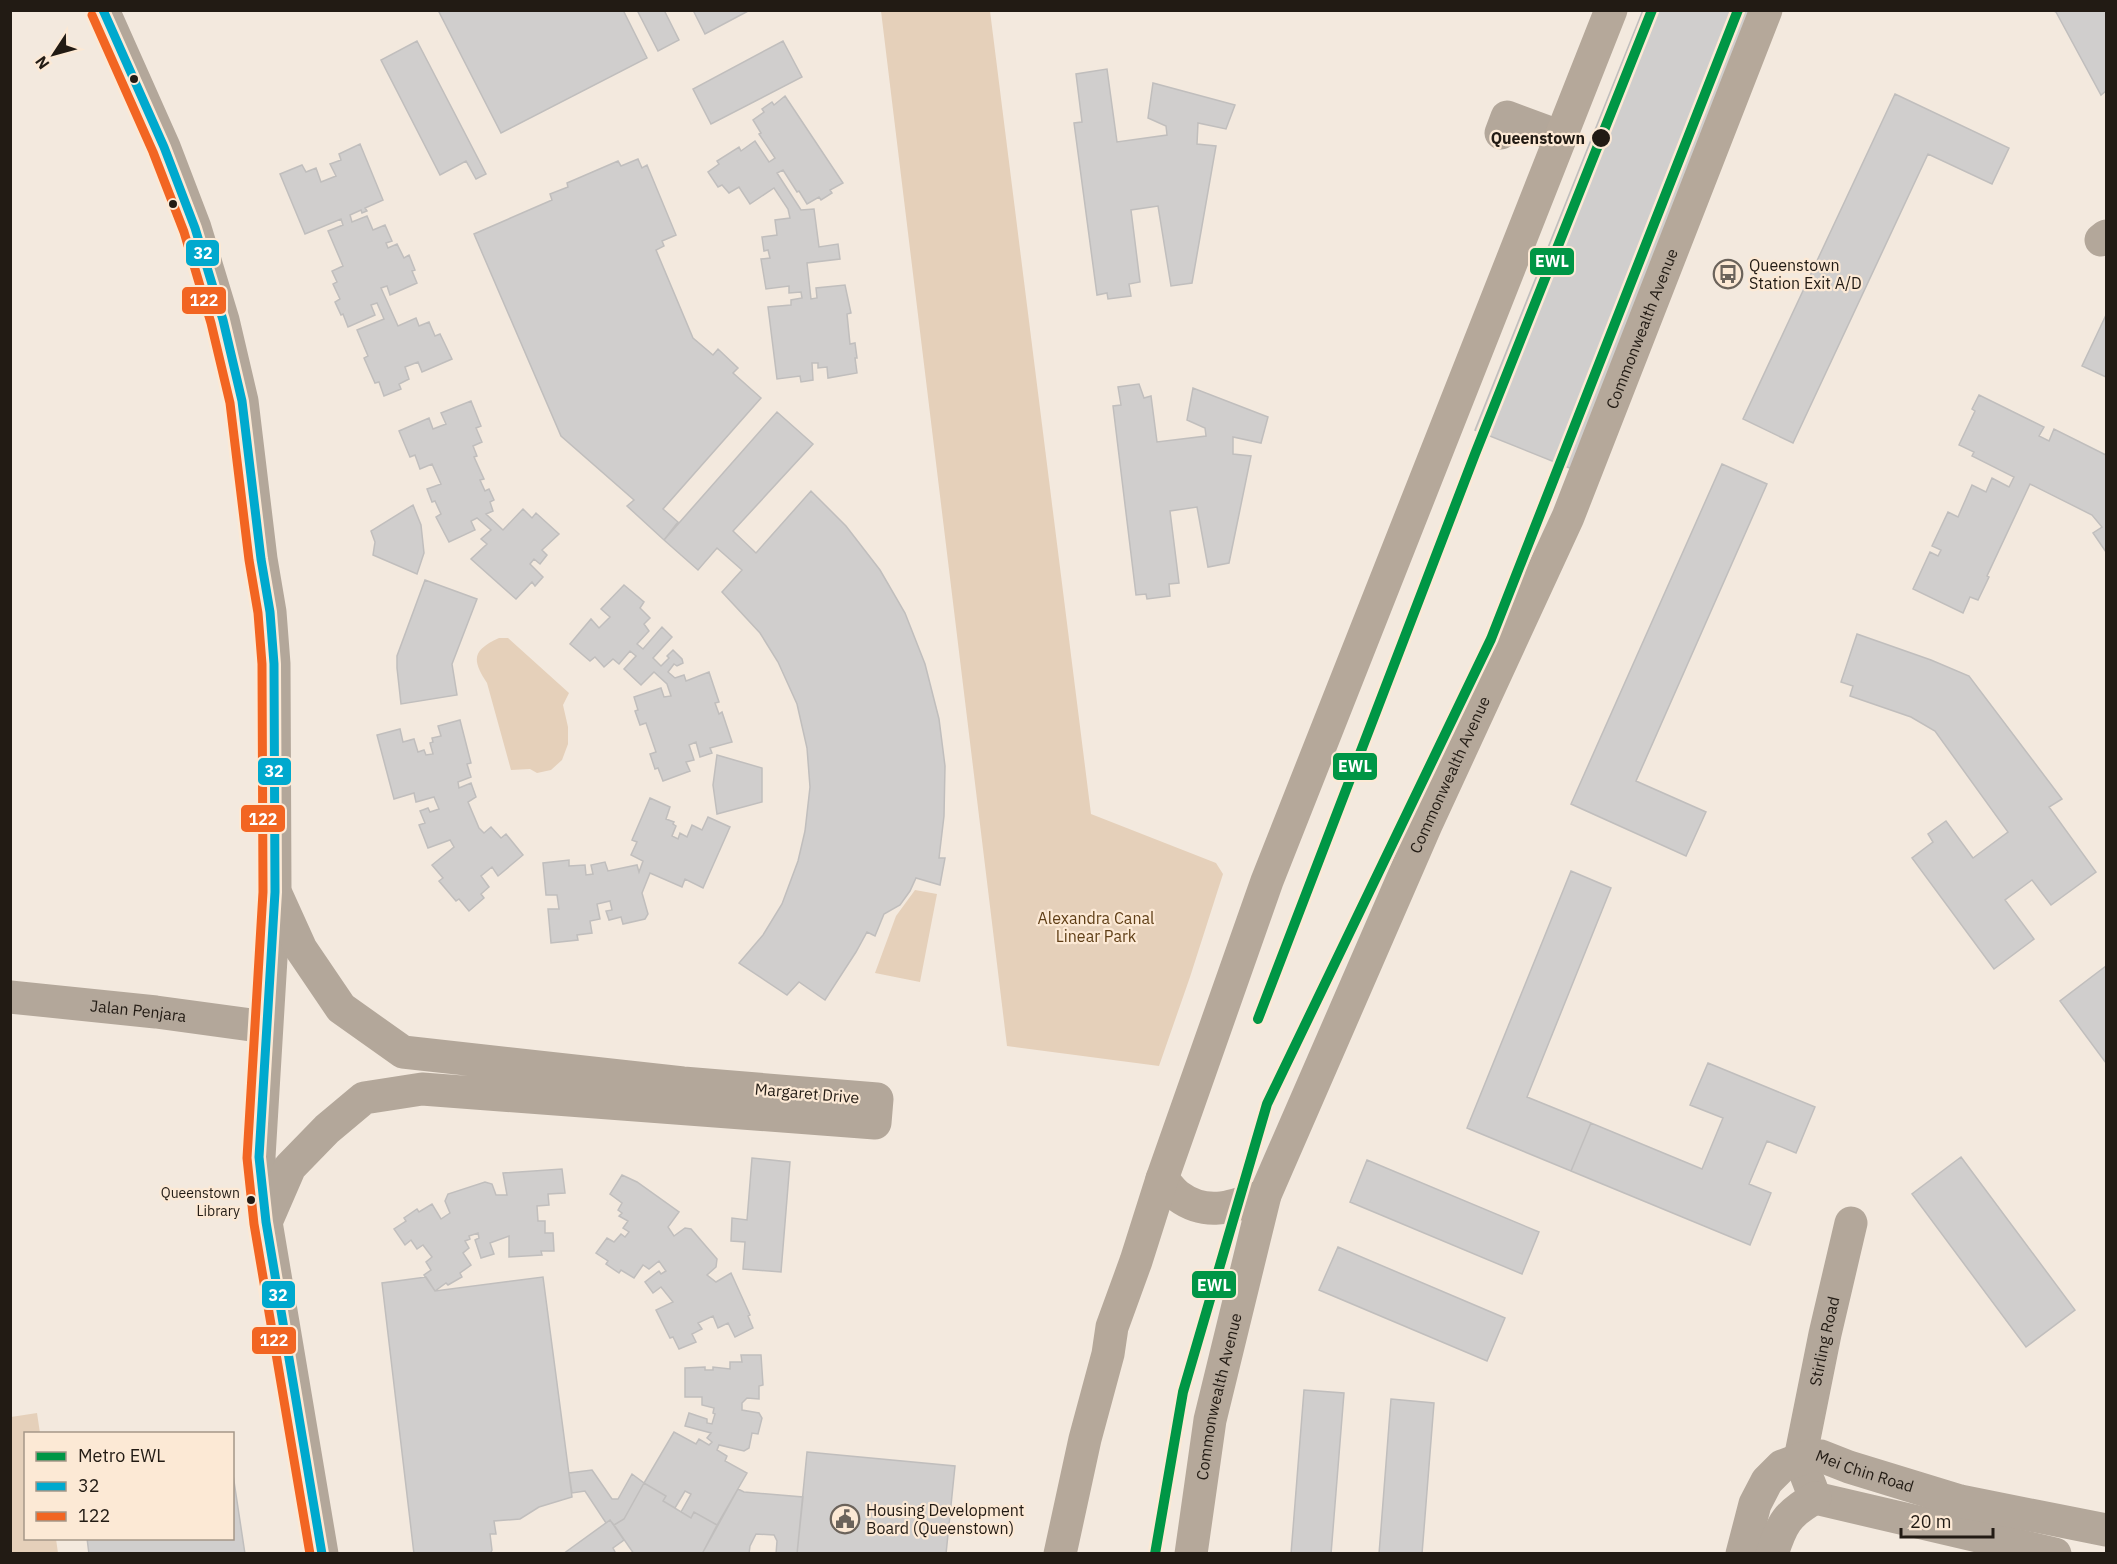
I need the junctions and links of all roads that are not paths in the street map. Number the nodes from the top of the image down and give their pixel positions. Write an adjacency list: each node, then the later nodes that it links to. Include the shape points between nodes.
1 (103, 10): 6 (street, via 195,228 242,401 274,664)
2 (1611, 10): 5 (main road)
3 (1766, 10): 10 (main road, Commonwealth Avenue, via 1568,517 1426,825)
4 (1501, 133): 5 (street, via 1507,117)
5 (1561, 137): 9 (main road, via 1280,849)
6 (275, 891): 8 (street); 11 (street, Margaret Drive, via 301,949 341,1008 403,1052 683,1083 877,1099 876,1123 422,1089 364,1098 290,1167)
7 (10, 997): 8 (street, Jalan Penjara)
8 (266, 1027): 11 (street, via 259,1157)
9 (1162, 1179): 10 (main road, via 1178,1197 1208,1210); 17 (main road, via 1112,1327)
10 (1265, 1195): 18 (main road, Commonwealth Avenue, via 1210,1420)
11 (266, 1222): 16 (street)
12 (1851, 1223): 13 (street, Stirling Road)
13 (1800, 1459): 14 (street); 15 (street, Mei Chin Road, via 1821,1456 1960,1501); 19 (street, via 1782,1466 1767,1481 1755,1504)
14 (1815, 1498): 20 (street, via 1796,1509 1780,1528); 21 (street, Mei Chin Road)
15 (2106, 1530)
16 (321, 1554)
17 (1060, 1554)
18 (1191, 1554)
19 (1742, 1554)
20 (1772, 1554)
21 (2055, 1554)

